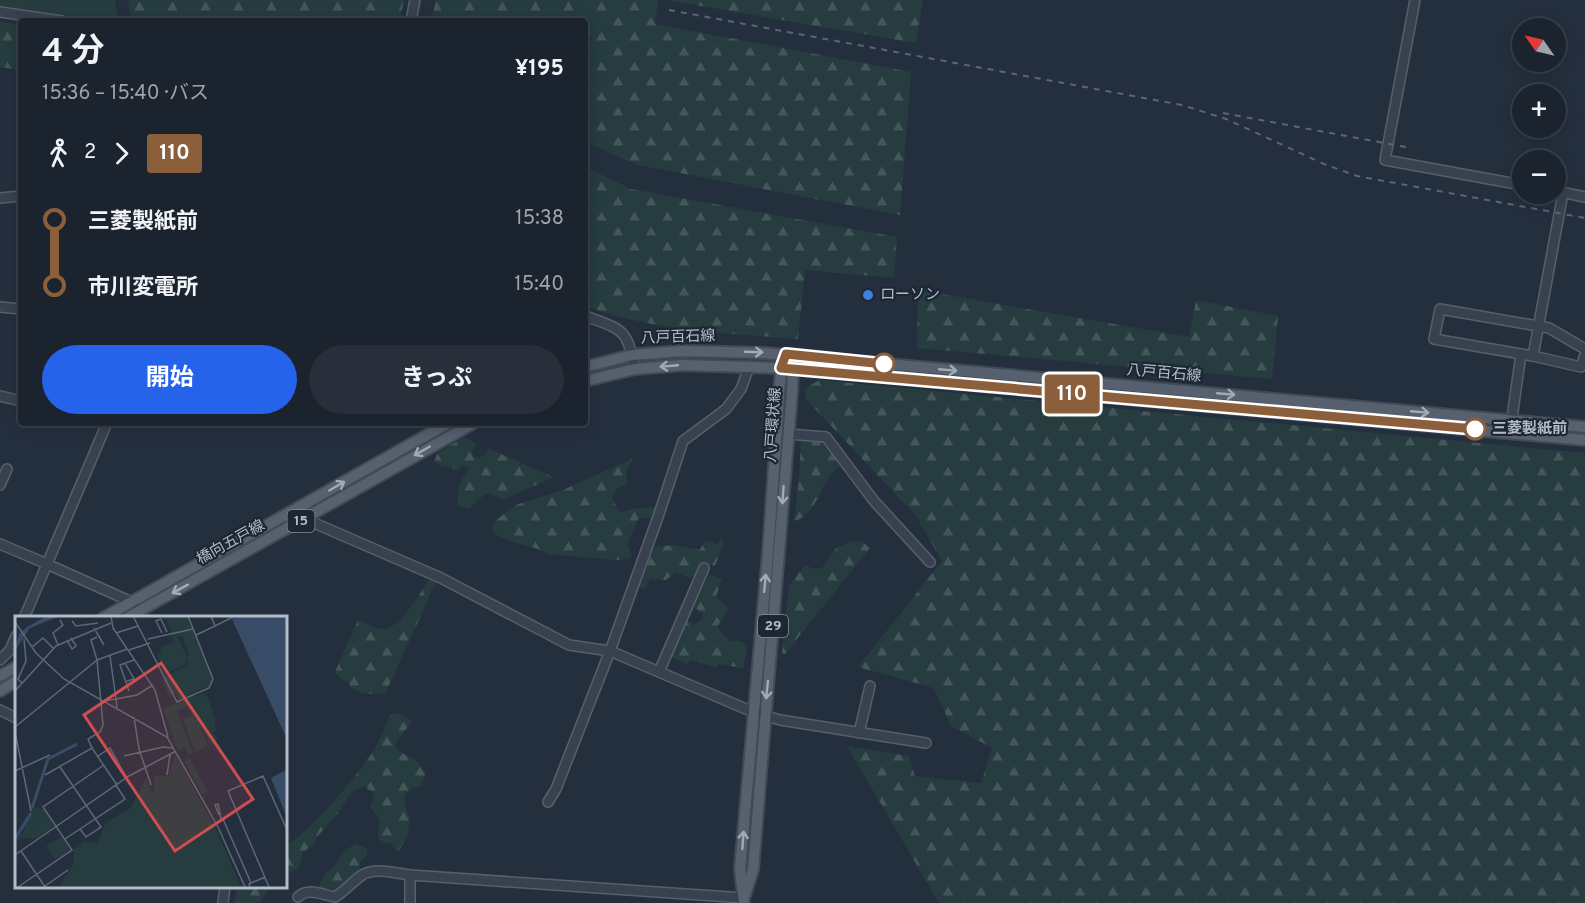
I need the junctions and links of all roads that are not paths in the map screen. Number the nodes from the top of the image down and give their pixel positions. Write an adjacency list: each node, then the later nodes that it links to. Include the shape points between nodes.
1 (415, 0): 5 (street)
2 (1415, 0): 6 (street, via 1385,160)
3 (0, 12): 4 (street)
4 (41, 18)
5 (412, 18)
6 (1512, 183)
7 (1566, 193): 9 (street)
8 (18, 196): 10 (street)
9 (1585, 197)
10 (0, 198)
11 (1557, 204): 15 (street)
12 (0, 308): 13 (street)
13 (18, 309)
14 (588, 317): 19 (street, via 625,334)
15 (1539, 326): 16 (street); 18 (street, via 1440,309 1434,339); 20 (street)
16 (1585, 349)
17 (786, 354): 19 (main road, 八戸百石線, one-way to 17, via 716,351); 24 (main road, 八戸環状線 / 29); 26 (main road, 八戸環状線 / 29); 30 (main road, 八戸百石線, one-way to 30)
18 (1521, 354): 20 (street); 30 (street)
19 (632, 355): 22 (main road); 25 (street)
20 (1533, 356): 21 (street, via 1581,367)
21 (1585, 356)
22 (588, 366)
23 (749, 367): 24 (main road, 八戸百石線); 25 (main road, 八戸百石線, one-way to 25, via 683,365); 52 (street, via 741,389 726,409 683,441)
24 (781, 368): 26 (main road, 八戸百石線); 61 (main road, 八戸環状線 / 29, one-way to 24)
25 (635, 369): 27 (main road)
26 (793, 369): 35 (main road, 八戸百石線); 36 (main road, 八戸環状線 / 29)
27 (588, 380)
28 (0, 396): 29 (street)
29 (18, 400)
30 (1510, 420): 34 (main road, 八戸百石線); 35 (street)
31 (106, 426): 44 (street)
32 (443, 426): 40 (main road, 橋向五戸線 / 15, one-way to 32)
33 (469, 426): 41 (main road, 橋向五戸線 / 15, one-way to 41)
34 (1585, 427)
35 (1510, 432): 37 (main road, 八戸百石線)
36 (788, 434): 43 (street, via 826,437 874,501); 62 (main road, 八戸環状線 / 29, one-way to 62)
37 (1585, 440)
38 (7, 469): 39 (street)
39 (0, 485)
40 (291, 513): 41 (street); 46 (main road, 橋向五戸線 / 15)
41 (304, 519): 47 (main road, 橋向五戸線 / 15, one-way to 47); 52 (street, via 441,578 569,645)
42 (0, 544): 44 (street)
43 (930, 562)
44 (47, 564): 46 (street); 48 (street)
45 (705, 568): 55 (street)
46 (131, 602): 47 (street); 49 (main road, 橋向五戸線 / 15)
47 (145, 608): 50 (main road, 橋向五戸線 / 15)
48 (25, 616)
49 (106, 616)
50 (131, 616)
51 (15, 638): 53 (street)
52 (610, 651): 55 (street); 66 (street)
53 (0, 660)
54 (15, 668): 56 (main road)
55 (659, 672): 61 (street)
56 (0, 676)
57 (15, 682): 59 (main road)
58 (870, 686): 64 (street)
59 (0, 691)
60 (0, 710): 63 (street)
61 (753, 712): 62 (street); 70 (main road, 八戸環状線 / 29, one-way to 61, via 740,869)
62 (764, 715): 64 (street); 70 (main road, 八戸環状線 / 29, via 753,870)
63 (15, 718)
64 (859, 733): 65 (street)
65 (926, 743)
66 (548, 802)
67 (410, 875): 69 (street, via 374,870 335,897 310,891); 70 (street); 72 (street)
68 (225, 888): 71 (street)
69 (298, 897)
70 (744, 900)
71 (223, 903)
72 (410, 903)

